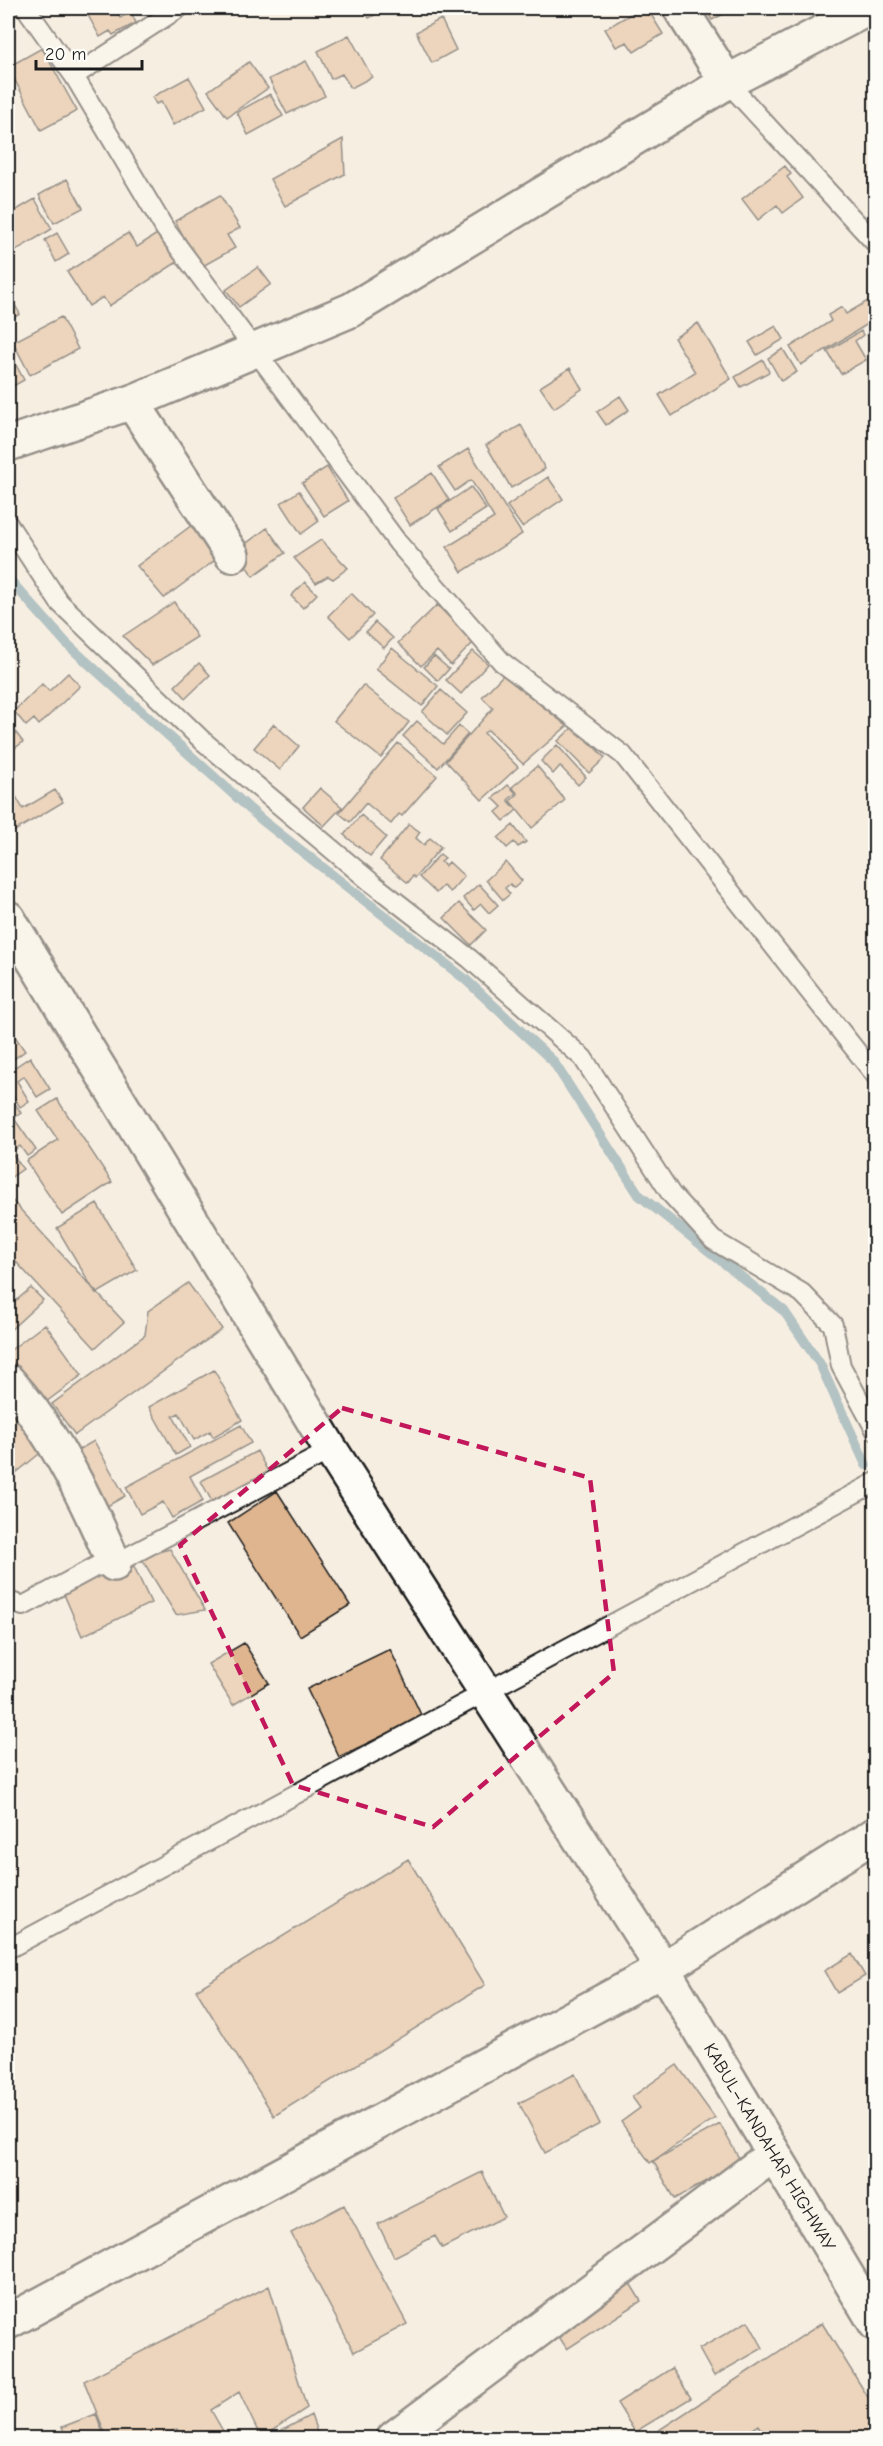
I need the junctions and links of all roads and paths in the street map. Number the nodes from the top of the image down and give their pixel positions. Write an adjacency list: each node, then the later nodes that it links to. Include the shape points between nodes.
1 (26, 8): 5 (lane)
2 (179, 8): 5 (lane)
3 (680, 8): 6 (main road)
4 (869, 8): 6 (main road)
5 (74, 76): 8 (lane, via 165,229)
6 (726, 82): 7 (lane); 8 (main road, via 351,310)
7 (876, 244)
8 (256, 351): 9 (main road); 14 (lane, via 398,543 502,662 623,755)
9 (132, 402): 10 (main road); 12 (main road)
10 (8, 444)
11 (8, 524): 16 (lane, via 59,602 202,741 372,884 470,959 583,1058 671,1194 713,1240 802,1293 833,1325 841,1366)
12 (232, 555)
13 (8, 918): 17 (main road, KABUL–KANDAHAR HIGHWAY)
14 (876, 1076)
15 (8, 1381): 19 (main road, via 22,1396 72,1475)
16 (876, 1431)
17 (331, 1450): 19 (lane); 21 (main road, KABUL–KANDAHAR HIGHWAY)
18 (876, 1482): 21 (lane)
19 (114, 1564): 20 (lane, via 95,1567 23,1606)
20 (8, 1601)
21 (486, 1692): 23 (lane); 24 (main road, KABUL–KANDAHAR HIGHWAY)
22 (876, 1834): 24 (main road)
23 (8, 1948)
24 (663, 1969): 25 (main road, KABUL–KANDAHAR HIGHWAY); 26 (main road)
25 (774, 2154): 27 (main road, KABUL–KANDAHAR HIGHWAY); 28 (main road)
26 (8, 2322)
27 (876, 2324)
28 (394, 2439)

